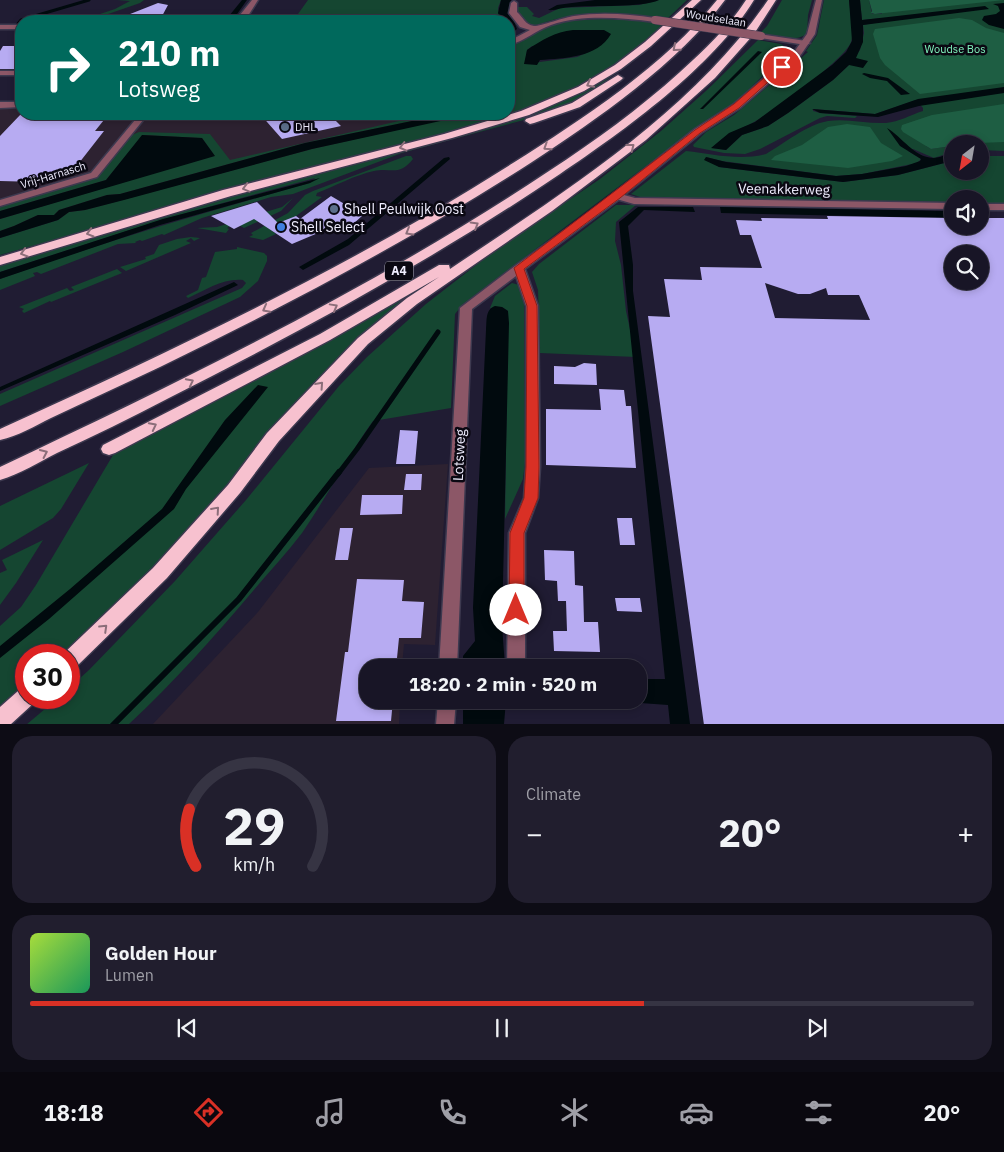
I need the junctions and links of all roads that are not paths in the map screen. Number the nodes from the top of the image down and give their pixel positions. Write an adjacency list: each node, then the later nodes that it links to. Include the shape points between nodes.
1 (255, 0): 8 (street)
2 (698, 0): 9 (highway)
3 (721, 0): 31 (highway, A4, one-way to 31, via 688,37 633,85 579,126 483,189 374,252 239,323)
4 (750, 0): 33 (highway, A4, one-way to 4, via 271,341 407,267 516,200 613,133 664,91 729,29)
5 (772, 0): 28 (highway, A4, one-way to 5, via 634,144 688,98 734,53)
6 (819, 0): 14 (street, Lotsweg)
7 (514, 3): 12 (street, via 513,13 523,25)
8 (242, 15)
9 (672, 24): 19 (highway, one-way to 19, via 599,80 560,100); 22 (highway, via 666,36 611,84 576,105)
10 (15, 27): 11 (street)
11 (0, 28)
12 (535, 29): 13 (street, Woudselaan); 14 (street, Woudselaan, bridge, via 583,17 631,17)
13 (515, 41)
14 (806, 43): 23 (street, Lotsweg, via 737,106 698,131)
15 (0, 73): 16 (street)
16 (15, 73)
17 (0, 105): 18 (street)
18 (15, 105)
19 (515, 116)
20 (139, 120): 24 (street, Vrij-Harnasch, via 94,176)
21 (502, 120): 29 (highway, one-way to 29, via 227,193)
22 (429, 147)
23 (617, 196): 25 (street, Veenakkerweg, via 634,201); 30 (street, Lotsweg)
24 (0, 203)
25 (944, 206)
26 (989, 207): 27 (street)
27 (1004, 207)
28 (548, 208): 32 (highway, A4, one-way to 28, via 325,337); 34 (highway, A4, one-way to 28, via 160,573 234,489 273,437 363,341 412,301)
29 (0, 260)
30 (519, 268): 35 (street, Lotsweg, via 466,308); 36 (street, via 532,306 533,467 531,498 517,533)
31 (0, 435)
32 (109, 448)
33 (0, 474)
34 (80, 650)
35 (448, 659)
36 (516, 659)
37 (15, 707): 39 (highway)
38 (446, 709): 40 (street)
39 (0, 720)
40 (445, 724)

